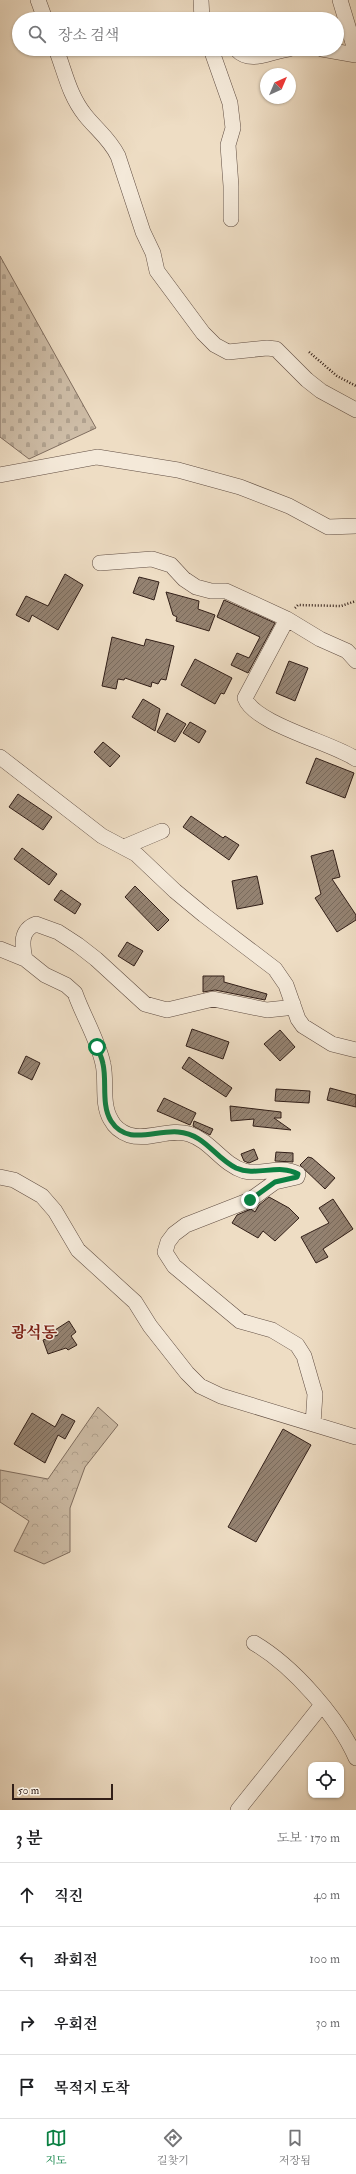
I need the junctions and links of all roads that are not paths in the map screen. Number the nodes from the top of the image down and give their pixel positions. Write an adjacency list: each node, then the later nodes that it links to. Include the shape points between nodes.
1 (38, 0): 4 (street)
2 (201, 0): 5 (street)
3 (340, 0): 6 (street)
4 (42, 12)
5 (202, 12)
6 (344, 12)
7 (344, 14): 9 (street)
8 (344, 52): 9 (street)
9 (356, 54)
10 (59, 56): 15 (street, via 75,100 85,116 112,144 118,156 157,270 203,333 215,345 228,352 276,349 321,391)
11 (213, 56): 14 (street, via 230,103 233,128 228,146)
12 (246, 56): 13 (street)
13 (260, 56)
14 (231, 219)
15 (356, 410)
16 (0, 475): 17 (street, via 96,457 178,470 240,487 289,506 328,527)
17 (356, 526)
18 (100, 563): 19 (street, via 152,559 171,565 196,587 211,592 226,591)
19 (287, 619): 20 (street, via 320,640 347,651); 22 (street, via 245,698 248,706 285,728)
20 (356, 661)
21 (0, 757): 24 (street, via 102,836)
22 (356, 759)
23 (162, 831): 24 (street)
24 (124, 847): 27 (street, via 136,854 198,910 275,969 286,984)
25 (0, 949): 26 (street)
26 (25, 959): 27 (street, via 22,946 24,934 28,927 36,924 58,932 78,945 145,1004 167,1010 213,999 267,1010 286,1008); 30 (street, via 75,993 103,1064 106,1106 110,1120 118,1130 141,1136 169,1132 190,1134 208,1144 235,1167 246,1171 285,1169 298,1174 297,1177 275,1182 250,1200 186,1225 174,1234 165,1252 174,1266 240,1321 272,1330 297,1345 304,1356 314,1394)
27 (293, 1004): 28 (street, via 303,1026 332,1044)
28 (356, 1050)
29 (0, 1177): 30 (street, via 14,1180 42,1196 55,1211 78,1250 135,1302 175,1359 200,1386 221,1396)
30 (313, 1424): 31 (street)
31 (356, 1437)
32 (254, 1643): 33 (street, via 289,1668)
33 (321, 1706): 34 (street, via 347,1737); 35 (street)
34 (356, 1758)
35 (238, 1810)

